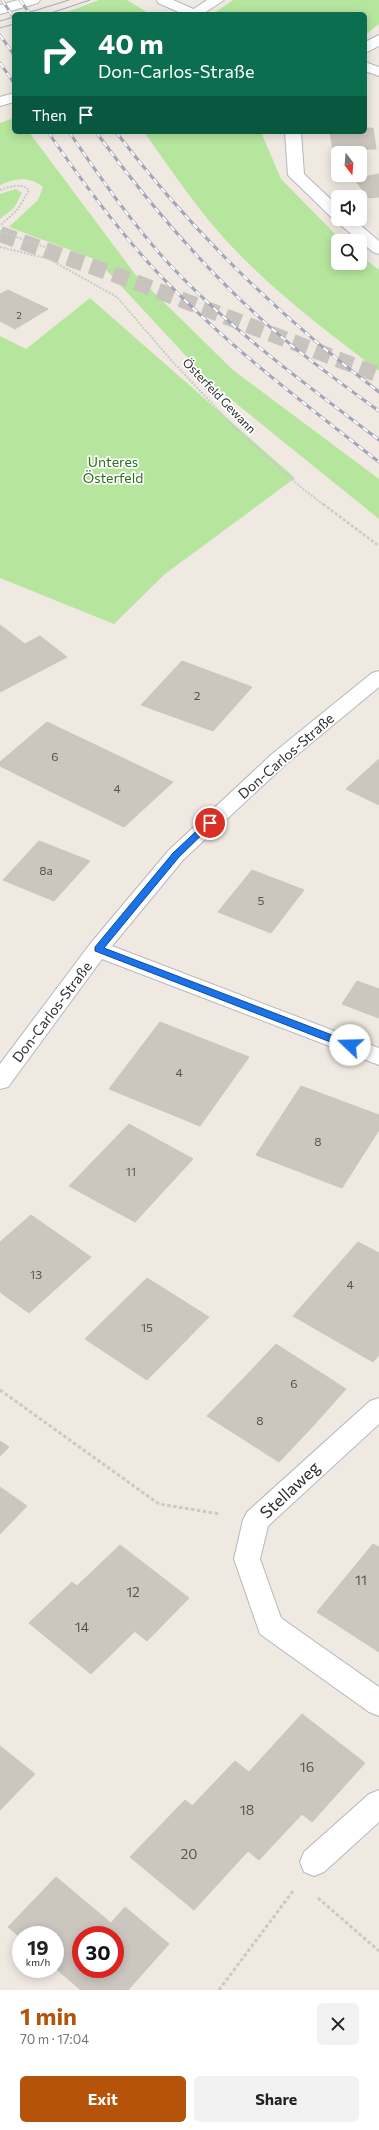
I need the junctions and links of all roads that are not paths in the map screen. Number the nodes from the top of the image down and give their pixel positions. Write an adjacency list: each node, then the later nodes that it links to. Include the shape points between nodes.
1 (33, 0): 4 (street)
2 (217, 0): 6 (street)
3 (164, 1): 5 (lane)
4 (0, 10)
5 (189, 12)
6 (196, 12)
7 (379, 39): 8 (street)
8 (367, 48)
9 (367, 67): 10 (lane)
10 (379, 72)
11 (12, 98): 12 (street)
12 (0, 102)
13 (293, 134): 14 (street, via 296,175)
14 (331, 208)
15 (351, 226): 16 (street)
16 (379, 248)
17 (379, 677): 18 (street, Don-Carlos-Straße, via 279,760 176,855)
18 (98, 949): 19 (street); 20 (street, Don-Carlos-Straße)
19 (379, 1057)
20 (0, 1081)
21 (379, 1408): 22 (street, Stellaweg, via 256,1520 247,1559 270,1626)
22 (379, 1703)
23 (379, 1803): 24 (street)
24 (306, 1872)

